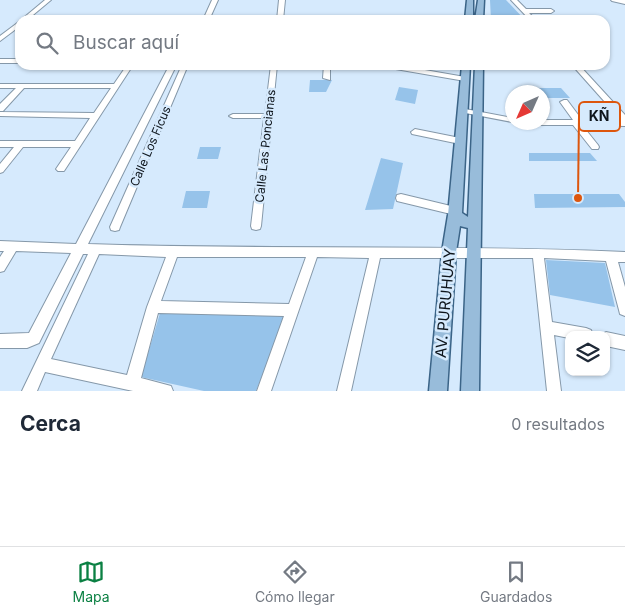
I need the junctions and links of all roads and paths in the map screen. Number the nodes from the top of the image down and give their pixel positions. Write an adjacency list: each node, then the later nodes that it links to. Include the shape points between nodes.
1 (48, 0): 11 (street)
2 (215, 0): 12 (street)
3 (282, 0): 13 (street)
4 (470, 0): 14 (main road)
5 (480, 0): 15 (main road)
6 (514, 0): 9 (street)
7 (614, 0): 8 (street)
8 (625, 2)
9 (525, 11): 10 (street); 16 (street)
10 (551, 11)
11 (30, 15)
12 (208, 15)
13 (280, 15)
14 (469, 15)
15 (480, 15)
16 (529, 15)
17 (15, 27): 18 (street)
18 (0, 39)
19 (3, 61): 20 (street)
20 (0, 66)
21 (126, 70): 34 (street)
22 (171, 70): 62 (street)
23 (183, 70): 59 (street, Calle Los Ficus)
24 (273, 70): 42 (street, Calle Las Poncianas)
25 (327, 70): 30 (street)
26 (413, 70): 31 (street)
27 (466, 70): 31 (main road, AV. PURUHUAY)
28 (479, 70): 38 (main road, AV. PURUHUAY)
29 (578, 70): 45 (street)
30 (327, 78)
31 (465, 79): 37 (main road, AV. PURUHUAY)
32 (0, 86): 33 (street)
33 (22, 86): 34 (street); 36 (street)
34 (115, 86): 40 (street)
35 (564, 102): 46 (street)
36 (0, 109)
37 (463, 110): 38 (street); 48 (main road, AV. PURUHUAY)
38 (479, 113): 43 (street); 57 (main road, AV. PURUHUAY)
39 (0, 114): 40 (street)
40 (96, 116): 51 (street)
41 (233, 116): 42 (street)
42 (268, 116): 58 (street, Calle Las Poncianas)
43 (505, 119)
44 (550, 122): 46 (street)
45 (625, 122): 46 (street)
46 (578, 123): 52 (street)
47 (415, 132): 48 (street)
48 (460, 141): 56 (main road, AV. PURUHUAY)
49 (0, 144): 50 (street)
50 (21, 144): 51 (street); 54 (street)
51 (78, 144): 53 (street)
52 (595, 147)
53 (61, 169)
54 (0, 170)
55 (401, 198): 56 (street)
56 (455, 213): 57 (main road, via 464,222); 66 (main road, AV. PURUHUAY)
57 (475, 221): 68 (main road, AV. PURUHUAY)
58 (256, 226)
59 (115, 227)
60 (0, 246): 61 (street)
61 (13, 247): 62 (street); 72 (street)
62 (80, 249): 63 (street); 79 (street, via 34,338)
63 (96, 249): 64 (street); 81 (street)
64 (173, 252): 67 (street); 73 (street)
65 (376, 252): 66 (street); 67 (street); 86 (street)
66 (449, 252): 68 (street); 87 (main road, AV. PURUHUAY)
67 (313, 253): 74 (street)
68 (473, 253): 69 (street); 88 (main road, AV. PURUHUAY)
69 (538, 253): 70 (street); 76 (street)
70 (611, 257): 71 (street); 75 (street)
71 (625, 257)
72 (0, 267)
73 (153, 307): 74 (street); 82 (street)
74 (294, 310): 85 (street)
75 (625, 310)
76 (547, 327): 77 (street); 89 (street)
77 (566, 331)
78 (610, 340): 80 (street)
79 (0, 341)
80 (625, 342)
81 (42, 364): 82 (street); 83 (street)
82 (132, 384): 84 (street)
83 (29, 391)
84 (166, 391)
85 (264, 391)
86 (344, 391)
87 (438, 391)
88 (470, 391)
89 (554, 391)

